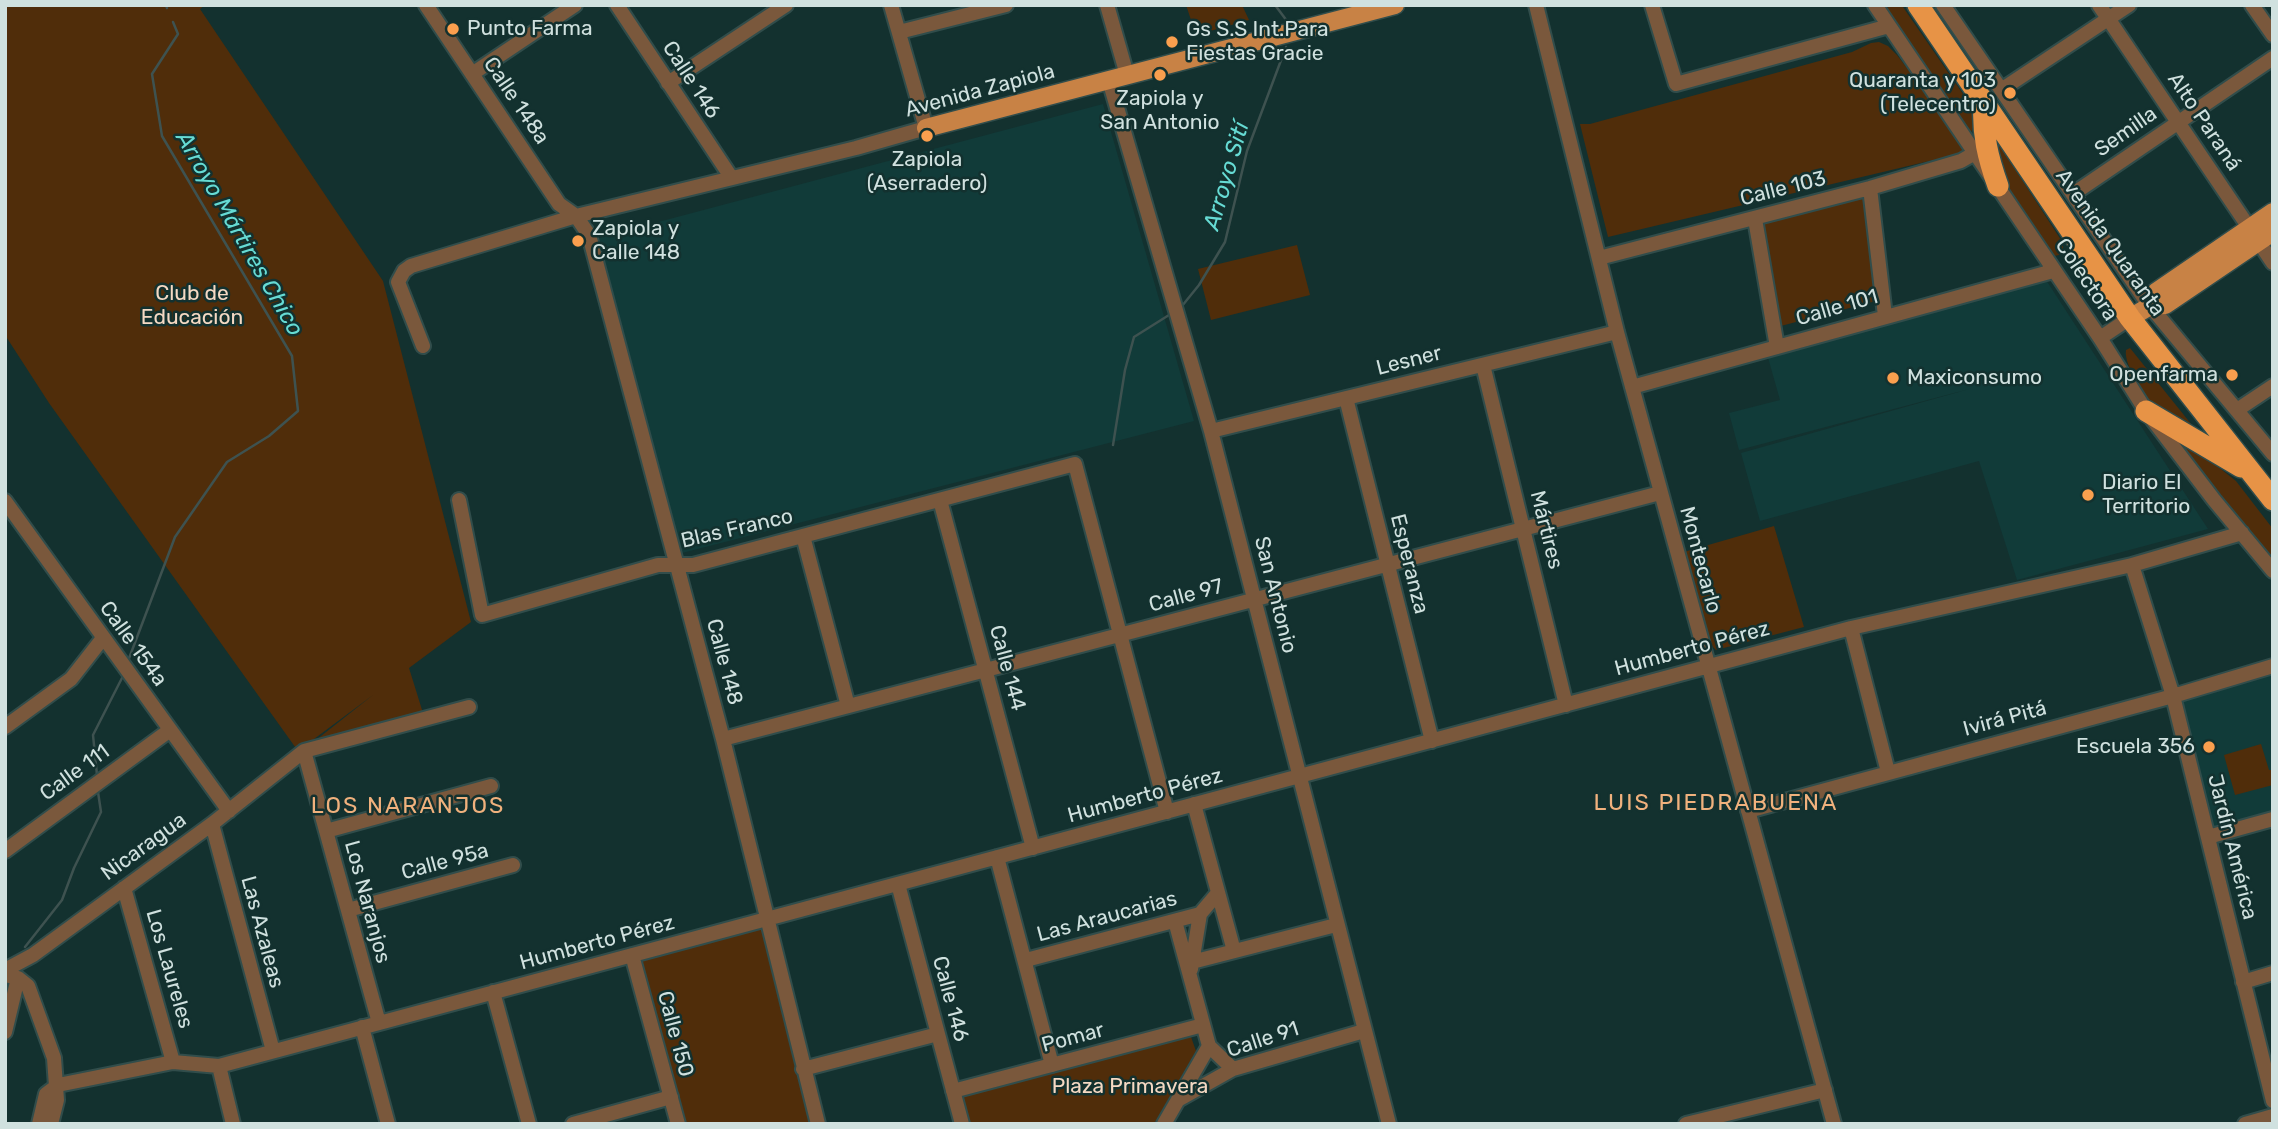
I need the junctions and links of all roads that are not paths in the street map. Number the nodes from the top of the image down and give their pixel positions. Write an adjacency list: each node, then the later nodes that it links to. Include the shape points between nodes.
1 (426, 5): 23 (street, Calle 148a)
2 (575, 5): 23 (street)
3 (617, 5): 27 (street, Calle 146)
4 (786, 5): 27 (street)
5 (891, 5): 19 (street)
6 (1006, 5): 19 (street)
7 (1107, 5): 24 (street)
8 (1395, 5): 24 (main road, Avenida Zapiola)
9 (1536, 5): 41 (street, Montecarlo)
10 (1652, 5): 18 (street, via 1676,84)
11 (1875, 5): 18 (street, Colectora)
12 (1918, 5): 25 (highway, Avenida Quaranta)
13 (1943, 5): 22 (street, Colectora)
14 (2099, 5): 17 (street, Alto Paraná)
15 (2129, 5): 17 (street)
16 (2252, 5): 20 (street)
17 (2109, 19): 28 (street); 30 (street, Alto Paraná)
18 (1889, 26): 32 (street, Colectora)
19 (899, 32): 31 (street)
20 (2273, 35)
21 (2273, 58): 30 (street, Semilla)
22 (1983, 64): 25 (highway); 28 (street, Colectora)
23 (472, 74): 38 (street, Calle 148a, via 559,204)
24 (1127, 75): 26 (main road, Avenida Zapiola)
25 (1965, 76): 29 (highway, Avenida Quaranta)
26 (1109, 80): 31 (main road, Avenida Zapiola); 57 (street, San Antonio)
27 (668, 83): 33 (street, Calle 146)
28 (2001, 90): 36 (street, Colectora)
29 (1984, 104): 34 (highway, via 1985,146); 46 (highway, Avenida Quaranta)
30 (2178, 122): 36 (street, Semilla); 40 (street, Alto Paraná)
31 (926, 128): 33 (street, Avenida Zapiola)
32 (1975, 153): 34 (street, Colectora); 35 (street, Calle 103)
33 (730, 177): 38 (street, Avenida Zapiola)
34 (1998, 186): 43 (street, Colectora)
35 (1870, 188): 39 (street, Calle 103); 45 (street)
36 (2073, 194): 44 (street, Colectora)
37 (2273, 212): 40 (main road)
38 (576, 216): 49 (street, Avenida Zapiola, via 404,271 398,282); 69 (street, Calle 148, via 589,235)
39 (1755, 219): 41 (street, Calle 103); 50 (street)
40 (2260, 234): 42 (street, Alto Paraná); 44 (main road, via 2165,305)
41 (1599, 258): 47 (street, Montecarlo)
42 (2273, 263)
43 (2053, 271): 45 (street, Calle 101); 48 (street, Colectora)
44 (2150, 306): 46 (main road); 55 (street, Colectora)
45 (1885, 316): 50 (street, Calle 101)
46 (2130, 318): 48 (street); 59 (highway, Avenida Quaranta)
47 (1617, 332): 51 (street, Lesner); 53 (street, Montecarlo)
48 (2100, 338): 56 (street, Colectora)
49 (423, 346)
50 (1777, 347): 53 (street, Calle 101)
51 (1483, 365): 54 (street, Lesner); 65 (street, Mártires)
52 (2273, 386): 55 (street)
53 (1632, 387): 60 (street, Montecarlo)
54 (1346, 398): 57 (street, Lesner); 68 (street, Esperanza)
55 (2237, 410): 58 (street, Colectora)
56 (2146, 411): 59 (highway); 66 (street, Colectora)
57 (1211, 431): 72 (street, San Antonio)
58 (2273, 454)
59 (2249, 471): 63 (highway, Avenida Quaranta)
60 (1660, 493): 65 (street, Calle 97); 77 (street, Montecarlo)
61 (459, 500): 69 (street, Blas Franco, via 482,615 659,565)
62 (940, 500): 67 (street, Blas Franco); 74 (street, Blas Franco, via 1075,464); 78 (street, Calle 144)
63 (2273, 500)
64 (5, 501): 75 (street, Calle 154a)
65 (1524, 529): 68 (street, Calle 97); 80 (street, Mártires)
66 (2242, 533): 70 (street, Humberto Pérez); 71 (street, Colectora)
67 (803, 536): 69 (street, Blas Franco, via 693,565); 81 (street)
68 (1388, 564): 72 (street, Calle 97); 86 (street, Esperanza)
69 (676, 565): 85 (street, Calle 148)
70 (2132, 565): 73 (street, Humberto Pérez); 79 (street, Jardín América)
71 (2273, 571)
72 (1255, 599): 74 (street, Calle 97); 89 (street, San Antonio)
73 (1851, 628): 77 (street, Humberto Pérez); 88 (street)
74 (1120, 635): 78 (street, Calle 97); 94 (street)
75 (103, 638): 83 (street, via 71,679); 84 (street, Calle 154a)
76 (2273, 666): 79 (street, Ivirá Pitá)
77 (1708, 667): 80 (street, Humberto Pérez); 93 (street, Montecarlo)
78 (986, 670): 81 (street, Calle 97); 99 (street, Calle 144)
79 (2173, 696): 88 (street, Ivirá Pitá); 98 (street, Jardín América)
80 (1566, 705): 86 (street, Humberto Pérez)
81 (848, 706): 85 (street, Calle 97)
82 (469, 707): 87 (street)
83 (5, 727)
84 (170, 730): 92 (street, Calle 154a); 100 (street, Calle 111)
85 (723, 739): 108 (street, Calle 148)
86 (1432, 741): 89 (street, Humberto Pérez)
87 (304, 751): 92 (street, Nicaragua); 97 (street, Los Naranjos)
88 (1888, 772): 93 (street, Ivirá Pitá)
89 (1298, 776): 91 (street, Humberto Pérez); 110 (street, San Antonio)
90 (491, 786): 97 (street)
91 (1194, 804): 94 (street, Humberto Pérez); 105 (street)
92 (229, 810): 96 (street, Nicaragua)
93 (1748, 811): 133 (street, Montecarlo)
94 (1167, 812): 99 (street, Humberto Pérez)
95 (2273, 819): 98 (street)
96 (212, 824): 104 (street, Nicaragua); 126 (street, Las Azaleas)
97 (326, 831): 106 (street, Los Naranjos)
98 (2208, 837): 117 (street, Jardín América)
99 (1033, 848): 101 (street, Humberto Pérez)
100 (5, 850)
101 (997, 857): 103 (street, Humberto Pérez); 113 (street)
102 (513, 865): 106 (street, Calle 95a)
103 (898, 884): 108 (street, Humberto Pérez); 124 (street, Calle 146)
104 (124, 888): 116 (street, Nicaragua); 127 (street, Los Laureles)
105 (1217, 894): 107 (street); 111 (street)
106 (348, 910): 119 (street, Los Naranjos)
107 (1199, 914): 109 (street, Las Araucarias); 114 (street)
108 (766, 919): 112 (street, Humberto Pérez); 130 (street, Calle 148)
109 (1175, 921): 113 (street, Las Araucarias); 114 (street)
110 (1336, 925): 111 (street); 122 (street, San Antonio)
111 (1234, 951): 114 (street)
112 (632, 955): 118 (street, Humberto Pérez); 135 (street, Calle 150)
113 (1026, 960): 128 (street)
114 (1191, 970): 120 (street)
115 (2273, 973): 117 (street)
116 (10, 975): 123 (street); 132 (street, via 28,986 54,1058)
117 (2243, 982): 137 (street, Jardín América)
118 (493, 992): 119 (street, Humberto Pérez); 143 (street)
119 (379, 1023): 121 (street, Humberto Pérez)
120 (1203, 1025): 125 (street); 128 (street, Pomar)
121 (362, 1027): 126 (street, Humberto Pérez); 142 (street)
122 (1364, 1031): 131 (street, Calle 91); 149 (street, San Antonio)
123 (5, 1032)
124 (938, 1034): 130 (street); 134 (street, Calle 146)
125 (1209, 1046): 131 (street); 136 (street)
126 (273, 1051): 129 (street, Humberto Pérez)
127 (173, 1062): 129 (street, Humberto Pérez); 132 (street, Humberto Pérez)
128 (1052, 1065): 134 (street, Pomar)
129 (219, 1066): 141 (street)
130 (803, 1069): 146 (street, Calle 148)
131 (1233, 1069): 136 (street, Calle 91)
132 (58, 1085): 139 (street, via 46,1094); 140 (street)
133 (1825, 1090): 150 (street); 151 (street, Montecarlo)
134 (953, 1091): 147 (street, Calle 146)
135 (671, 1097): 144 (street); 145 (street, Calle 150)
136 (1178, 1100): 148 (street)
137 (2273, 1101)
138 (2273, 1116): 152 (street)
139 (39, 1124)
140 (51, 1124)
141 (233, 1124)
142 (388, 1124)
143 (529, 1124)
144 (573, 1124)
145 (678, 1124)
146 (818, 1124)
147 (962, 1124)
148 (1164, 1124)
149 (1389, 1124)
150 (1686, 1124)
151 (1834, 1124)
152 (2245, 1124)

